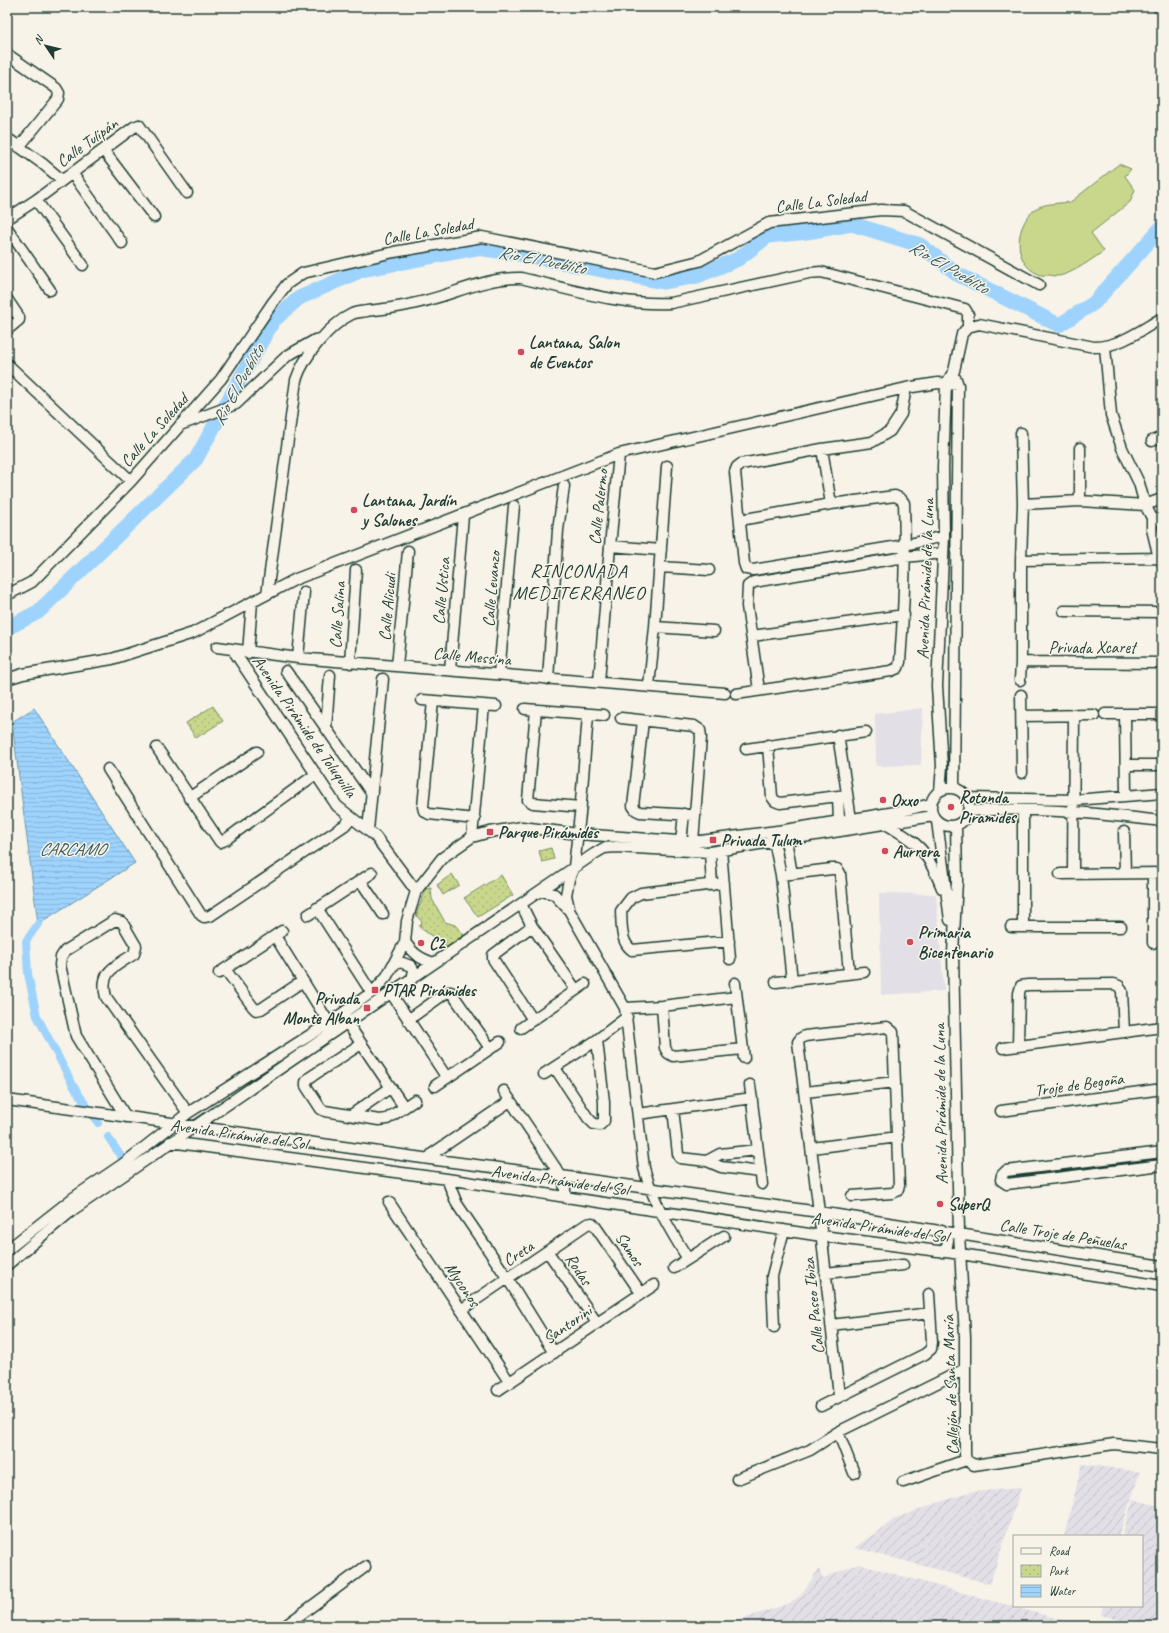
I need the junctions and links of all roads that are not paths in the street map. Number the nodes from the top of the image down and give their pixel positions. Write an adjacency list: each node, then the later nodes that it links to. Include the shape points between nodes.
1 (1158, 7): 2 (street)
2 (1162, 9)
3 (7, 54): 5 (street, via 56,88 59,93 58,99)
4 (7, 138): 5 (street)
5 (19, 147): 8 (street)
6 (104, 151): 7 (street, Calle Tulipán); 9 (street, Calle Tulipán, via 139,125); 11 (street)
7 (72, 173): 8 (street, Calle Tulipán); 14 (street)
8 (62, 180): 10 (street, Calle Tulipán)
9 (187, 193)
10 (36, 200): 12 (street, Calle Tulipán); 15 (street)
11 (154, 217)
12 (7, 219)
13 (7, 228): 17 (street)
14 (122, 243)
15 (83, 265)
16 (1039, 285): 29 (street, Calle La Soledad, via 904,211 881,210 769,223 698,262 655,272 482,237 475,238 394,252 303,273 287,284 222,379)
17 (50, 290)
18 (7, 299): 21 (street, via 19,317 19,320)
19 (1162, 318): 23 (street, via 1116,344)
20 (968, 327): 22 (street, via 968,314 965,309 821,272 671,303 652,304 623,301 521,278 490,280 413,304 353,314 339,322); 23 (street, via 979,324); 25 (street, Avenida Pirámide de la Luna, via 962,334)
21 (7, 330)
22 (321, 339): 29 (street, via 287,356 236,404); 61 (street, via 300,368 296,380)
23 (1105, 347): 43 (street, via 1111,415 1122,448 1139,483)
24 (7, 364): 37 (street)
25 (954, 371): 26 (street, Avenida Pirámide de la Luna); 27 (street, Avenida Pirámide de la Luna)
26 (946, 384): 27 (street); 28 (street); 30 (street, Avenida Pirámide de la Luna)
27 (958, 384): 32 (street, Avenida Pirámide de la Luna)
28 (906, 388): 34 (street, via 901,414 890,431 872,442); 35 (street)
29 (179, 426): 37 (street, Calle La Soledad)
30 (944, 432): 32 (street); 48 (street, Avenida Pirámide de la Luna)
31 (1021, 433): 42 (street)
32 (957, 434): 120 (street, Avenida Pirámide de la Luna)
33 (1080, 448): 40 (street)
34 (822, 449): 41 (street); 46 (street, via 741,464 737,467 735,472)
35 (619, 454): 45 (street); 50 (street, Calle Palermo)
36 (667, 466): 51 (street)
37 (130, 481): 62 (street, Calle La Soledad, via 32,582)
38 (564, 486): 84 (street, via 558,530)
39 (1162, 499): 43 (street)
40 (1080, 501): 42 (street); 43 (street)
41 (830, 504): 46 (street); 49 (street, via 895,496 901,498 904,503)
42 (1023, 504): 55 (street)
43 (1145, 505): 47 (street)
44 (514, 506): 80 (street, Calle Levanzo)
45 (463, 515): 61 (street, via 296,579); 78 (street, Calle Ustica)
46 (740, 520): 49 (street, via 746,569 753,570)
47 (1157, 520): 56 (street, via 1152,529)
48 (944, 536): 49 (street); 53 (street, Avenida Pirámide de la Luna)
49 (905, 545): 54 (street)
50 (610, 546): 51 (street); 86 (street, Calle Palermo)
51 (661, 550): 57 (street)
52 (408, 551): 77 (street, Calle Alicudi)
53 (943, 553): 54 (street); 121 (street, Avenida Pirámide de la Luna, via 937,686 942,766)
54 (905, 556): 66 (street); 69 (street, via 754,582 748,586 747,592)
55 (1021, 560): 56 (street); 74 (street)
56 (1161, 560)
57 (660, 567): 59 (street); 67 (street)
58 (356, 570): 75 (street, Calle Salina)
59 (709, 570)
60 (304, 592): 73 (street)
61 (267, 594): 63 (street)
62 (7, 595)
63 (252, 602): 72 (street); 82 (street, via 193,633 112,660 23,674)
64 (1064, 611): 65 (street)
65 (1162, 612)
66 (904, 615): 69 (street); 88 (street, via 898,668)
67 (655, 627): 68 (street); 87 (street)
68 (714, 631)
69 (752, 636): 88 (street)
70 (217, 647): 71 (street, Calle Messina)
71 (233, 650): 72 (street, Calle Messina); 119 (street, Avenida Pirámide de Toluquilla)
72 (248, 653): 73 (street, Calle Messina)
73 (298, 658): 75 (street, Calle Messina)
74 (1021, 662): 76 (street, Privada Xcaret); 85 (street)
75 (350, 663): 77 (street, Calle Messina)
76 (1162, 663)
77 (398, 666): 78 (street, Calle Messina)
78 (450, 670): 80 (street, Calle Messina)
79 (286, 671): 108 (street)
80 (499, 674): 84 (street, Calle Messina)
81 (330, 675): 108 (street)
82 (7, 679)
83 (383, 679): 123 (street)
84 (548, 679): 86 (street, Calle Messina)
85 (1020, 680)
86 (599, 682): 87 (street, Calle Messina)
87 (649, 686): 89 (street, Calle Messina)
88 (759, 690): 90 (street)
89 (725, 693)
90 (736, 694)
91 (1021, 695): 104 (street)
92 (422, 700): 93 (street)
93 (433, 701): 94 (street); 138 (street, via 424,811)
94 (484, 705): 95 (street); 138 (street)
95 (496, 706)
96 (525, 709): 97 (street)
97 (536, 710): 101 (street); 131 (street, via 528,800)
98 (1105, 714): 99 (street)
99 (1125, 714): 100 (street); 115 (street)
100 (1162, 714)
101 (588, 715): 102 (street); 131 (street)
102 (604, 715)
103 (1094, 715): 105 (street)
104 (1022, 716): 105 (street); 118 (street)
105 (1074, 716): 128 (street)
106 (622, 718): 107 (street)
107 (643, 721): 134 (street, via 633,806 640,812); 134 (street, via 694,726 700,730)
108 (326, 728): 123 (street)
109 (866, 732): 110 (street)
110 (838, 735): 111 (street); 126 (street)
111 (768, 745): 113 (street); 126 (street, via 772,797 775,801 780,803)
112 (157, 748): 125 (street)
113 (746, 749)
114 (257, 752): 125 (street)
115 (1126, 765): 116 (street); 124 (street)
116 (1162, 765)
117 (108, 769): 135 (street, via 198,912 204,917 210,916)
118 (1022, 773)
119 (316, 774): 125 (street, via 222,841 218,840); 135 (street, Avenida Pirámide de Toluquilla, via 337,806)
120 (954, 788): 121 (street); 127 (street)
121 (940, 791): 129 (street)
122 (1162, 793): 124 (street)
123 (372, 794): 143 (street)
124 (1126, 795): 128 (street)
125 (190, 798)
126 (843, 798): 137 (street); 139 (street)
127 (967, 798): 128 (street); 132 (street)
128 (1074, 800): 133 (street)
129 (931, 804): 136 (street); 137 (street)
130 (1023, 810): 132 (street); 133 (street); 174 (street)
131 (581, 811): 145 (street)
132 (968, 811): 142 (street, via 964,820)
133 (1074, 812): 140 (street); 156 (street)
134 (689, 816): 149 (street); 150 (street)
135 (351, 818): 143 (street, Avenida Pirámide de Toluquilla)
136 (935, 818): 141 (street); 142 (street, via 942,824); 166 (street, Avenida Pirámide de la Luna)
137 (851, 819): 139 (street)
138 (475, 821): 147 (street)
139 (840, 821): 146 (street)
140 (1162, 821)
141 (884, 823): 146 (street); 166 (street, via 914,842 924,852)
142 (956, 825): 179 (street, Avenida Pirámide de la Luna, via 957,881)
143 (368, 830): 164 (street, Avenida Pirámide de Toluquilla)
144 (1124, 832): 154 (street)
145 (578, 834): 147 (street, via 522,827); 149 (street); 153 (street)
146 (785, 835): 148 (street); 157 (street)
147 (472, 837): 164 (street, via 442,858)
148 (773, 837): 150 (street); 151 (street); 160 (street)
149 (681, 842): 150 (street)
150 (693, 842)
151 (721, 855): 152 (street); 162 (street)
152 (710, 857): 153 (street, via 616,847 604,848); 163 (street)
153 (574, 867): 165 (street); 169 (street, via 566,895)
154 (1125, 872): 156 (street); 159 (street)
155 (372, 873): 161 (street)
156 (1073, 873): 158 (street)
157 (792, 874): 160 (street); 184 (street, via 832,869 840,873)
158 (1060, 874)
159 (1157, 874): 178 (street)
160 (781, 876): 187 (street)
161 (360, 880): 168 (street); 170 (street)
162 (724, 883): 163 (street); 176 (street)
163 (712, 885): 176 (street, via 642,893 631,898 621,911 624,940 626,946 632,950)
164 (416, 891): 177 (street, via 407,921)
165 (541, 891): 167 (street); 169 (street, via 554,894)
166 (948, 901): 179 (street, Avenida Pirámide de la Luna)
167 (521, 904): 172 (street); 181 (street)
168 (317, 908): 171 (street); 192 (street)
169 (569, 910): 196 (street)
170 (383, 914)
171 (308, 915)
172 (532, 926): 191 (street); 198 (street, via 495,952 493,959)
173 (1010, 927): 174 (street)
174 (1024, 927): 175 (street)
175 (1121, 927)
176 (729, 941): 180 (street)
177 (405, 942): 181 (street, via 415,954); 182 (street)
178 (1154, 942)
179 (953, 953): 258 (street, Avenida Pirámide de la Luna)
180 (730, 959)
181 (434, 963): 185 (street)
182 (394, 965): 185 (street, via 400,962 411,966 414,971); 192 (street)
183 (864, 972): 184 (street)
184 (849, 974): 187 (street)
185 (412, 979): 193 (street)
186 (303, 981): 186 (street, via 279,934 222,971 256,1010); 200 (street)
187 (792, 981): 188 (street)
188 (776, 982)
189 (585, 984): 191 (street)
190 (735, 984): 194 (street)
191 (576, 990): 198 (street)
192 (371, 992): 199 (street)
193 (390, 993): 197 (street); 199 (street)
194 (736, 997): 195 (street); 195 (street, via 744,1053 673,1056 665,1048)
195 (662, 1006): 196 (street)
196 (626, 1013): 204 (street); 228 (street)
197 (408, 1020): 208 (street, via 447,992 451,992); 212 (street)
198 (533, 1020): 202 (street)
199 (347, 1022): 200 (street); 206 (street); 232 (street)
200 (329, 1023): 227 (street)
201 (1162, 1027): 203 (street)
202 (522, 1028)
203 (1124, 1032): 207 (street); 207 (street, via 1122,991 1119,986 1028,985 1021,986 1019,993)
204 (597, 1040): 210 (street); 210 (street, via 604,1102 604,1121 600,1125 594,1124 588,1118)
205 (500, 1042): 208 (street)
206 (361, 1044): 216 (street); 229 (street, via 306,1082 321,1109)
207 (1018, 1046): 209 (street)
208 (490, 1048): 212 (street)
209 (1003, 1048)
210 (555, 1068): 211 (street)
211 (544, 1074)
212 (447, 1078): 215 (street)
213 (895, 1082): 219 (street); 219 (street, Calle Paseo Ibiza, via 893,1032 888,1027 805,1036 798,1042); 233 (street)
214 (750, 1085): 220 (street)
215 (435, 1086)
216 (390, 1088): 224 (street); 229 (street)
217 (1162, 1089): 226 (street, Troje de Begoña)
218 (504, 1090): 223 (street)
219 (805, 1092): 236 (street, Calle Paseo Ibiza)
220 (752, 1098): 225 (street); 237 (street)
221 (7, 1100): 230 (street, Avenida Pirámide del Sol)
222 (416, 1100): 224 (street)
223 (510, 1101): 240 (street, via 432,1154); 246 (street)
224 (404, 1107): 229 (street, via 387,1119)
225 (673, 1109): 228 (street); 241 (street, via 680,1158)
226 (1001, 1111)
227 (188, 1113): 230 (street, via 106,997 106,976 136,951 136,946 122,922 115,920 65,950 60,965 76,1036); 231 (street)
228 (638, 1114): 249 (street, via 644,1168)
229 (351, 1115)
230 (126, 1117): 231 (street, Avenida Pirámide del Sol)
231 (174, 1123): 232 (street, Avenida Pirámide del Sol); 234 (street)
232 (197, 1126): 235 (street); 239 (street, Avenida Pirámide del Sol)
233 (898, 1137): 236 (street); 250 (street, via 897,1191)
234 (155, 1138): 235 (street, Avenida Pirámide del Sol); 243 (street)
235 (172, 1143): 243 (street, via 146,1161); 244 (street, Avenida Pirámide del Sol)
236 (812, 1148): 254 (street, Calle Paseo Ibiza)
237 (757, 1150): 241 (street, via 720,1154); 245 (street)
238 (1162, 1152): 242 (street, via 1006,1171 1001,1180 1007,1184)
239 (392, 1153): 240 (street, Avenida Pirámide del Sol); 244 (street)
240 (429, 1159): 246 (street, Avenida Pirámide del Sol)
241 (707, 1161): 245 (street, via 721,1167)
242 (1162, 1164)
243 (127, 1169): 261 (street, via 73,1198); 266 (street)
244 (390, 1172): 247 (street, Avenida Pirámide del Sol)
245 (760, 1172): 248 (street)
246 (561, 1176): 249 (street, Avenida Pirámide del Sol); 251 (street)
247 (447, 1180): 251 (street, Avenida Pirámide del Sol); 271 (street, via 458,1204)
248 (762, 1184)
249 (649, 1188): 253 (street); 254 (street, Avenida Pirámide del Sol)
250 (852, 1196)
251 (566, 1198): 253 (street, Avenida Pirámide del Sol)
252 (389, 1202): 276 (street, Myconos)
253 (660, 1211): 256 (street, Avenida Pirámide del Sol); 265 (street)
254 (819, 1212): 257 (street, Avenida Pirámide del Sol); 260 (street, Calle Paseo Ibiza)
255 (592, 1223): 262 (street, Creta); 274 (street, Samos)
256 (784, 1230): 260 (street, Avenida Pirámide del Sol); 280 (street, via 772,1276)
257 (942, 1230): 258 (street, Avenida Pirámide del Sol); 263 (street, via 948,1240)
258 (959, 1233): 264 (street, Avenida Pirámide de la Luna); 268 (street, Calle Troje de Peñuelas)
259 (724, 1236): 265 (street)
260 (822, 1236): 263 (street, Avenida Pirámide del Sol); 270 (street, Calle Paseo Ibiza)
261 (7, 1250)
262 (548, 1252): 271 (street, Creta); 278 (street, Rodas)
263 (942, 1252): 264 (street, Avenida Pirámide del Sol)
264 (961, 1254): 273 (street); 282 (street, Callejón de Santa María)
265 (688, 1259): 269 (street)
266 (9, 1260)
267 (903, 1265): 270 (street)
268 (1162, 1266)
269 (674, 1268)
270 (825, 1274): 279 (street, Calle Paseo Ibiza)
271 (508, 1278): 276 (street, Creta); 281 (street)
272 (654, 1285): 274 (street, Santorini)
273 (1162, 1286)
274 (641, 1293): 278 (street, Santorini)
275 (929, 1294): 277 (street)
276 (461, 1310): 283 (street, Myconos)
277 (930, 1313): 279 (street); 285 (street, via 931,1349)
278 (597, 1323): 281 (street, Santorini)
279 (830, 1325): 285 (street, Calle Paseo Ibiza)
280 (774, 1327)
281 (554, 1353): 283 (street, Santorini)
282 (966, 1368): 287 (street); 289 (street, Callejón de Santa María)
283 (510, 1383): 284 (street, Santorini)
284 (498, 1390)
285 (839, 1396): 286 (street)
286 (821, 1406)
287 (838, 1432): 290 (street); 291 (street, via 810,1450)
288 (1162, 1449): 289 (street, Callejón de Santa María, via 1114,1444 974,1465)
289 (966, 1460): 292 (street)
290 (854, 1473)
291 (737, 1479)
292 (903, 1482)
293 (365, 1567): 294 (street)
294 (285, 1626)

